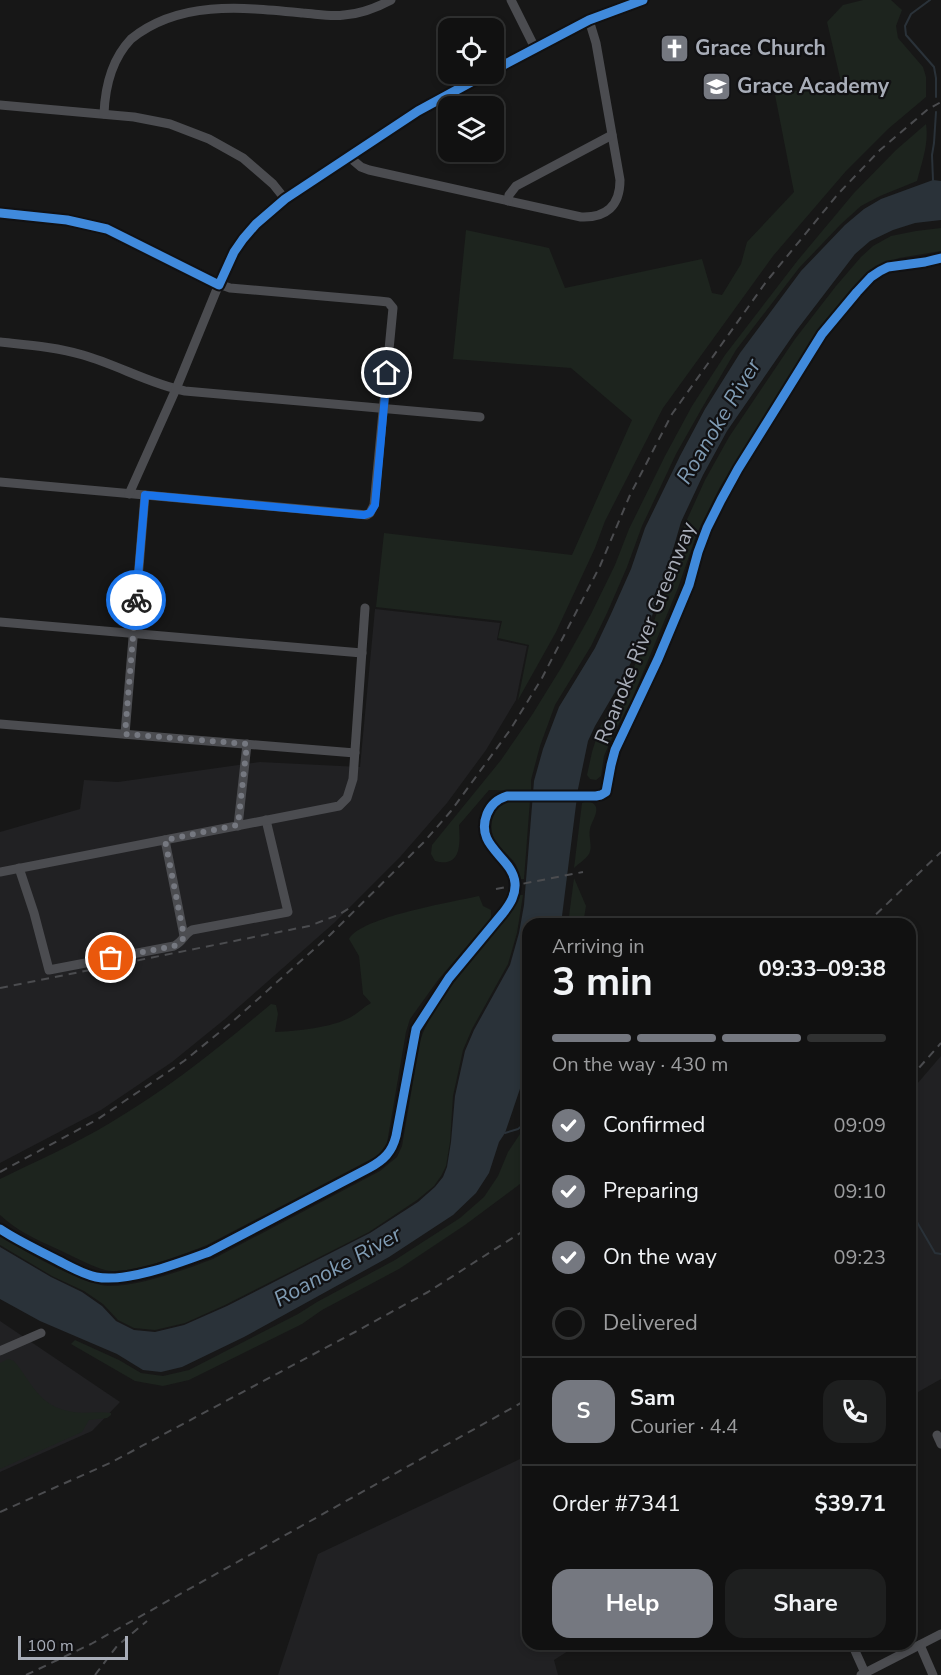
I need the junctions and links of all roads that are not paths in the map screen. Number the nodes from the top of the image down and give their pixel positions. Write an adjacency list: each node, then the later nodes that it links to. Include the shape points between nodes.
1 (391, 0): 4 (street, via 367,11 342,16)
2 (511, 0): 6 (street)
3 (643, 0): 5 (street)
4 (274, 5): 10 (street, via 200,5 158,17 121,51 107,88)
5 (589, 20): 6 (street); 11 (street)
6 (535, 48): 7 (street)
7 (504, 65)
8 (468, 84): 12 (street)
9 (0, 105): 10 (street)
10 (105, 114): 13 (street, via 170,124 209,139 243,158)
11 (612, 135): 14 (street, via 516,186); 14 (street, via 620,188 611,208 597,216 581,217)
12 (348, 156): 13 (street); 14 (street, via 369,170)
13 (285, 199): 16 (street, via 243,239)
14 (508, 201)
15 (0, 213): 16 (street, via 107,229)
16 (219, 285): 18 (street); 19 (street, via 388,302 393,308)
17 (0, 342): 18 (street, via 84,355)
18 (176, 389): 19 (street); 22 (street)
19 (383, 408): 20 (street); 23 (street, via 375,505 370,513)
20 (480, 417)
21 (0, 482): 22 (street)
22 (129, 494): 23 (street)
23 (145, 495): 26 (street)
24 (365, 608): 27 (street)
25 (0, 622): 26 (street)
26 (134, 633): 27 (street); 29 (street)
27 (362, 652): 31 (street)
28 (0, 724): 29 (street)
29 (125, 734): 30 (street)
30 (247, 744): 31 (street); 33 (street)
31 (355, 753): 32 (street, via 350,792 343,803)
32 (266, 820): 33 (street); 37 (street, via 288,912 192,930)
33 (238, 825): 34 (street)
34 (165, 840): 35 (street); 37 (street)
35 (19, 868): 36 (street); 37 (street, via 49,970 174,946)
36 (0, 872)
37 (184, 936)
38 (41, 1334): 39 (street)
39 (0, 1351)
40 (936, 1435): 41 (street)
41 (941, 1444)
42 (941, 1634): 43 (street)
43 (920, 1645): 44 (street); 48 (street)
44 (916, 1647)
45 (854, 1650): 47 (street)
46 (910, 1650): 47 (street)
47 (863, 1674)
48 (933, 1675)

